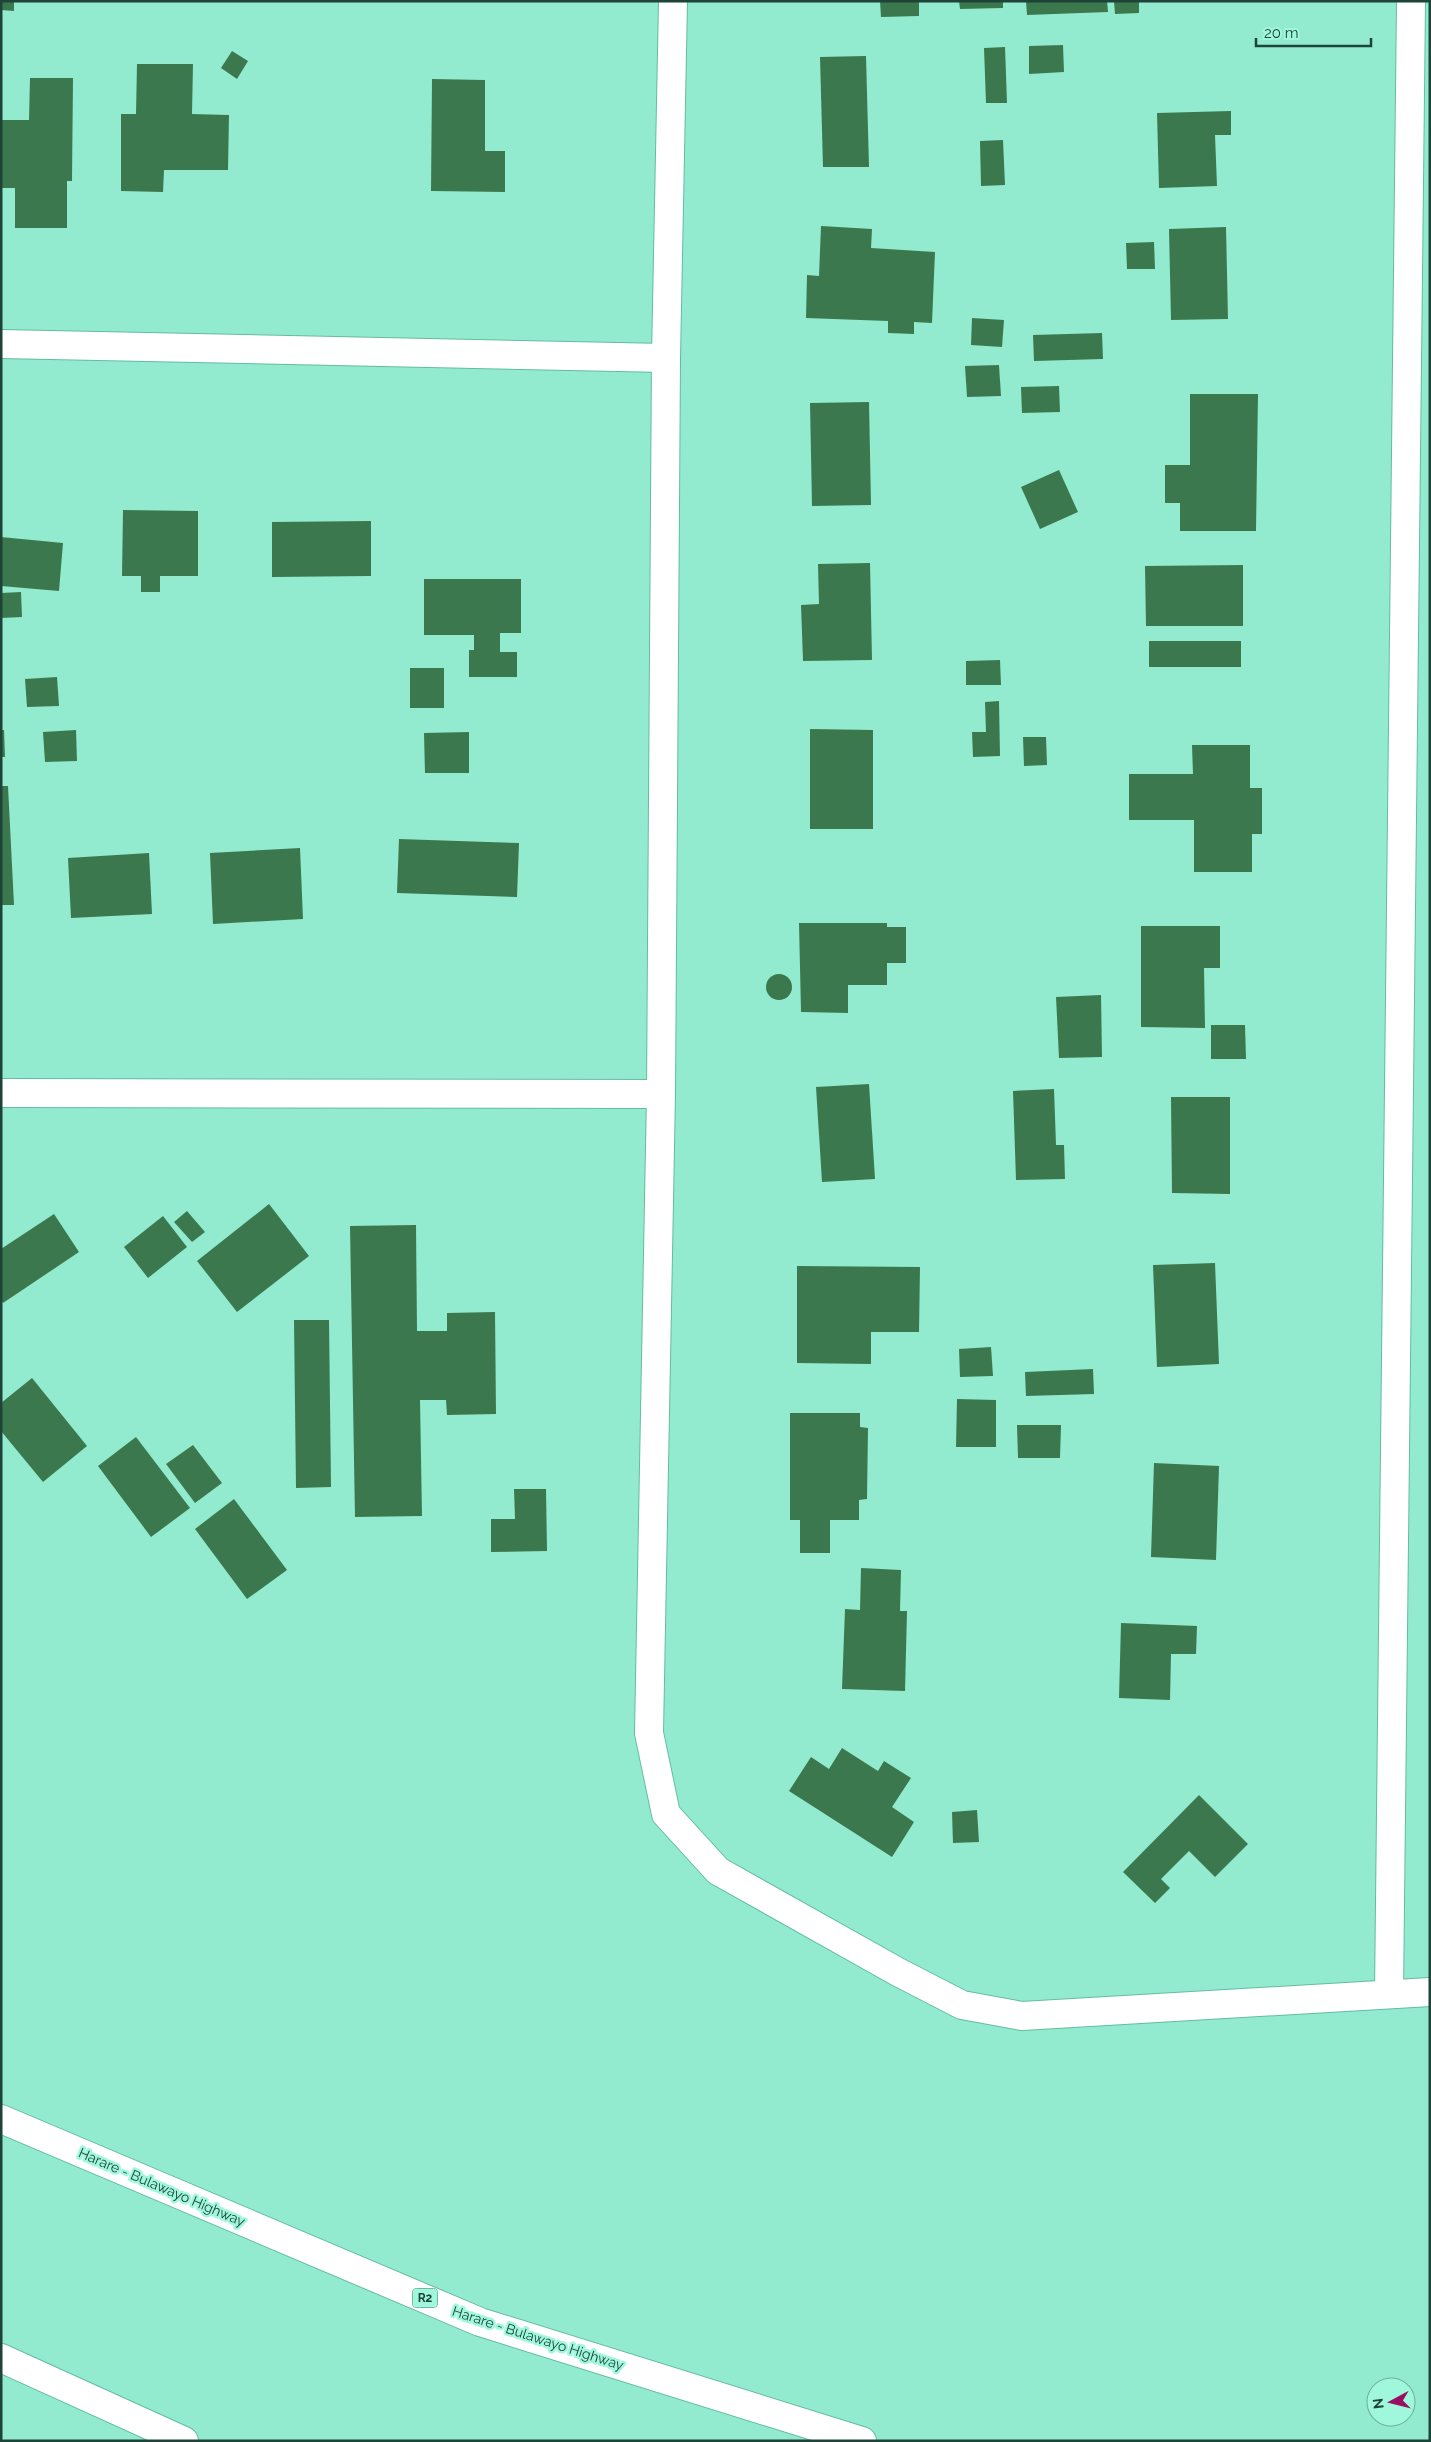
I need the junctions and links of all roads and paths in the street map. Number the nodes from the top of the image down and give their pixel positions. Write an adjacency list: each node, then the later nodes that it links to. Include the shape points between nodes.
1 (673, 1): 4 (main road)
2 (1411, 1): 8 (main road)
3 (1, 344): 4 (main road)
4 (666, 358): 6 (main road)
5 (1, 1093): 6 (main road)
6 (661, 1094): 8 (main road, via 649,1733 666,1814 718,1871 962,2005 1022,2016)
7 (1430, 1992): 8 (main road)
8 (1389, 1994)
9 (1, 2119): 12 (main road, Harare - Bulawayo Highway / R2, via 480,2322)
10 (1, 2358): 11 (main road)
11 (184, 2441)
12 (862, 2441)

